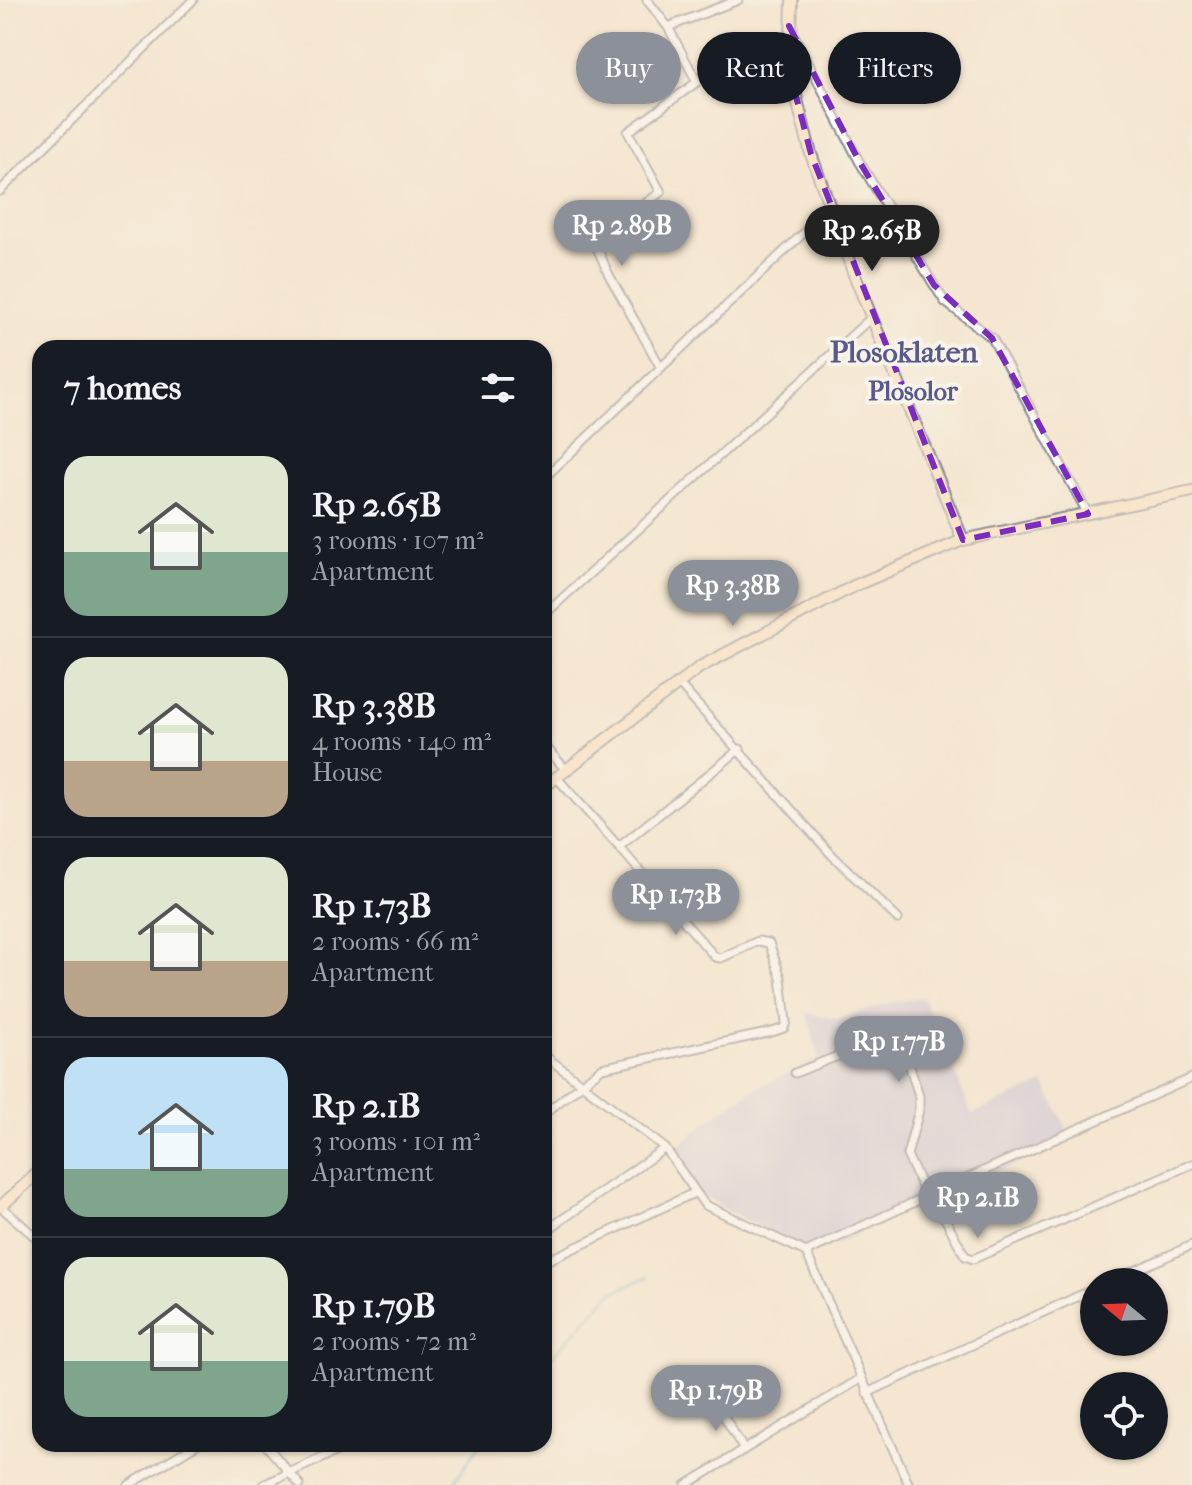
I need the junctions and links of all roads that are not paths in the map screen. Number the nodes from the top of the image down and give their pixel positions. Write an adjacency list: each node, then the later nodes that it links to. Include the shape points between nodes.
1 (193, 0): 7 (street)
2 (647, 0): 6 (street)
3 (738, 0): 6 (street)
4 (792, 0): 5 (main road)
5 (789, 26): 8 (main road, via 790,73); 13 (street, via 859,161 934,285 945,302 992,338)
6 (668, 27): 10 (street, via 697,82 626,134 660,194 594,241)
7 (0, 191)
8 (829, 209): 9 (main road); 10 (street)
9 (872, 317): 14 (main road); 15 (street)
10 (660, 366): 11 (street)
11 (552, 470)
12 (1192, 491): 13 (main road)
13 (1088, 514): 14 (main road)
14 (963, 540): 16 (main road, via 802,610 724,651)
15 (552, 608)
16 (678, 683): 17 (street); 19 (main road)
17 (740, 749): 21 (street); 22 (street, via 832,855)
18 (552, 759): 19 (street)
19 (561, 774): 20 (main road); 21 (street)
20 (552, 781)
21 (619, 847): 26 (street, via 715,957 758,941 769,943 781,978 786,1022 772,1032 616,1063)
22 (898, 919)
23 (552, 1062): 26 (street)
24 (795, 1073): 32 (street, via 900,1035 919,1096 907,1155)
25 (1192, 1078): 32 (street)
26 (581, 1086): 27 (street); 28 (street)
27 (552, 1108)
28 (665, 1148): 31 (street); 34 (street)
29 (1192, 1164): 32 (street, via 973,1259 965,1256)
30 (32, 1178): 33 (main road)
31 (694, 1193): 37 (street, via 714,1211); 38 (street)
32 (929, 1196): 37 (street)
33 (0, 1207): 35 (street)
34 (552, 1226)
35 (32, 1234)
36 (1192, 1245): 39 (street)
37 (806, 1252): 41 (street)
38 (552, 1258)
39 (1141, 1268)
40 (1080, 1295): 42 (street)
41 (860, 1379): 42 (street); 44 (street)
42 (867, 1393): 53 (street)
43 (715, 1401): 44 (street)
44 (744, 1450): 52 (street)
45 (184, 1452): 49 (street)
46 (272, 1452): 48 (street)
47 (334, 1452): 48 (street)
48 (290, 1472): 50 (street); 51 (street)
49 (129, 1485)
50 (263, 1485)
51 (300, 1485)
52 (686, 1485)
53 (909, 1485)

